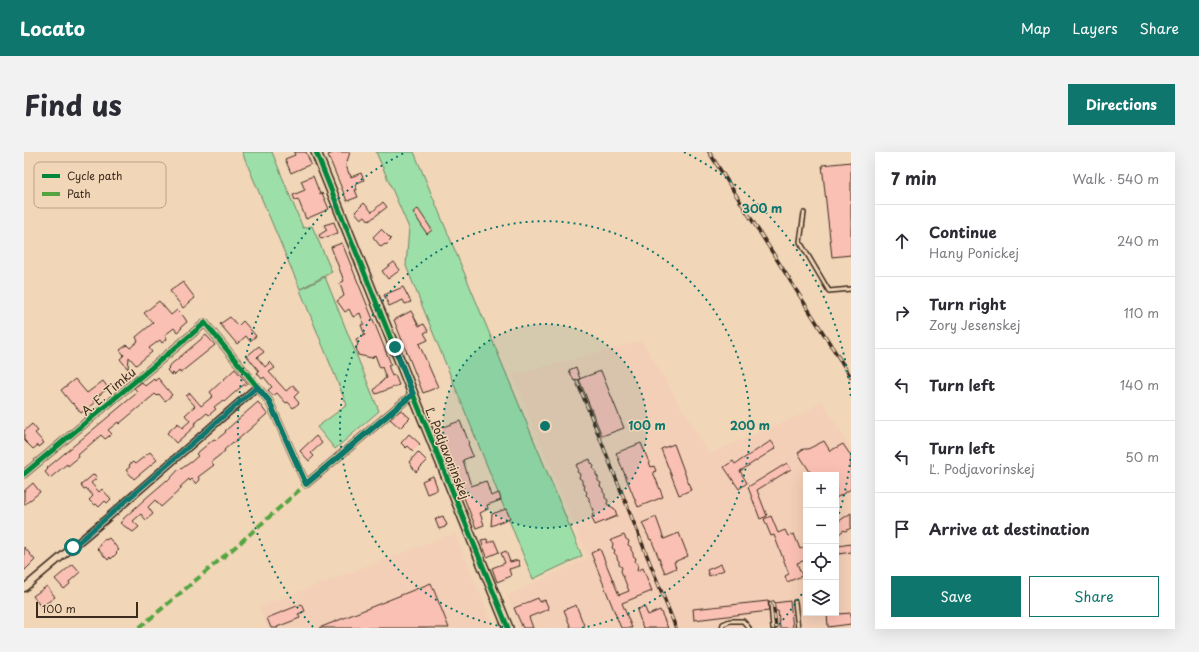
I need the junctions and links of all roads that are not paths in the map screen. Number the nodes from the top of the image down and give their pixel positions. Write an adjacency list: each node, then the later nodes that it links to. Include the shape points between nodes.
1 (316, 152): 5 (street, Ľ. Podjavorinskej)
2 (804, 212): 3 (lane, via 800,242 818,273 830,291)
3 (851, 289)
4 (257, 387): 5 (street, via 269,401 306,484); 6 (street, A. E. Timku, via 205,323); 7 (street)
5 (413, 394): 10 (street, Ľ. Podjavorinskej)
6 (24, 474)
7 (24, 588)
8 (795, 602): 14 (lane)
9 (771, 604): 13 (lane)
10 (508, 628)
11 (722, 628): 12 (lane, via 723,624 730,621 743,621)
12 (749, 628)
13 (773, 628)
14 (798, 628)

